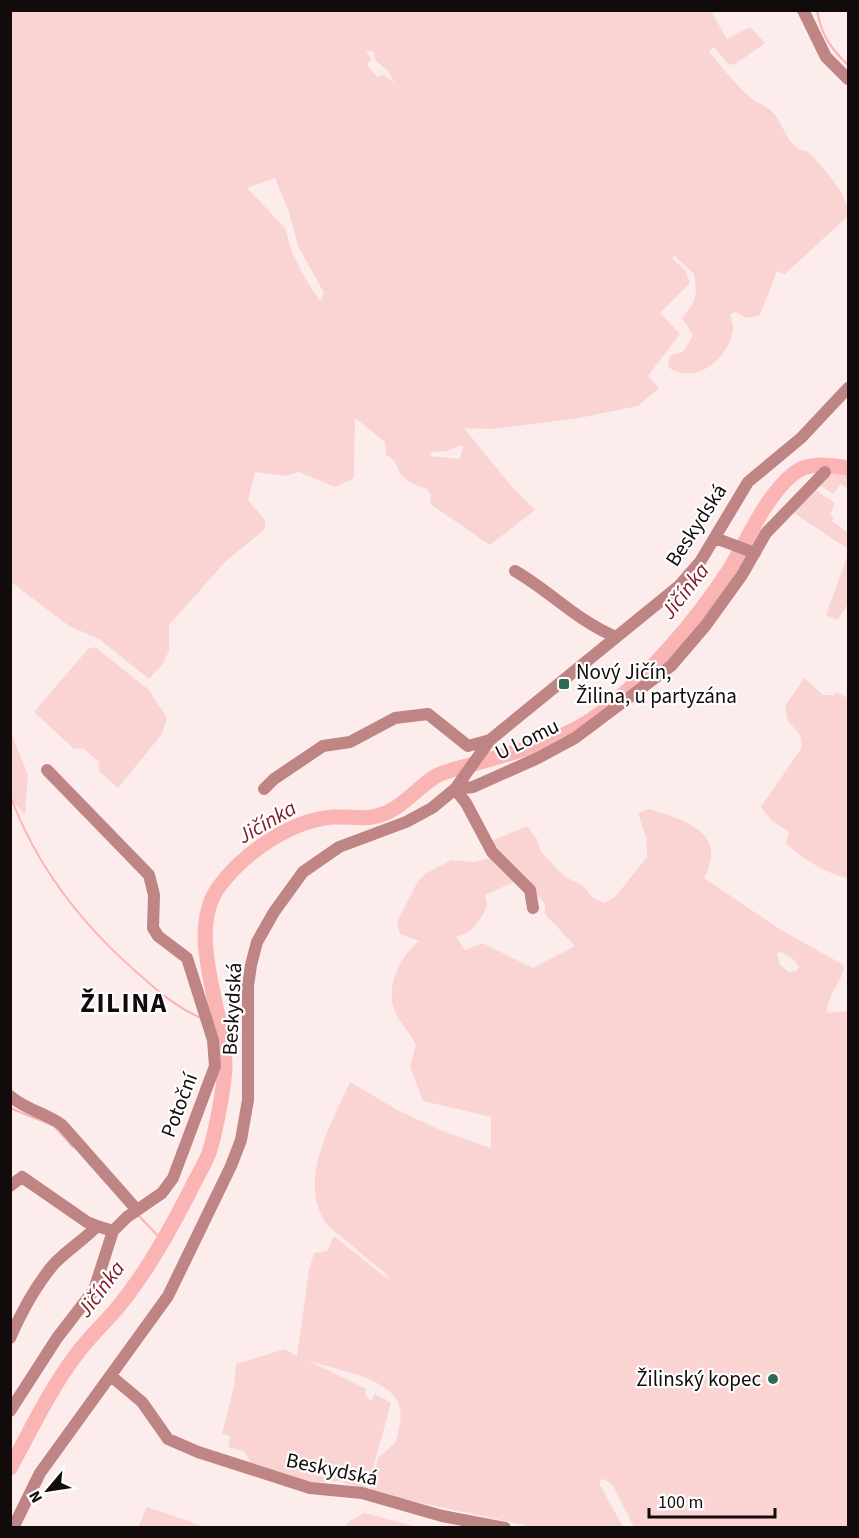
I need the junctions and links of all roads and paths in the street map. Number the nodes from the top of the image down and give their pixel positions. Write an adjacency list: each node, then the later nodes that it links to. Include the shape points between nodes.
1 (803, 10): 2 (street, via 826,57)
2 (849, 79)
3 (849, 387): 5 (street, Beskydská, via 801,438 748,482)
4 (825, 472): 6 (street, U Lomu, via 766,533)
5 (715, 538): 6 (street); 8 (street, Beskydská, via 679,585)
6 (755, 553): 11 (street, U Lomu, via 706,625 671,666 575,738 473,787)
7 (515, 571): 8 (street, via 543,587 582,621)
8 (616, 637): 9 (street, Beskydská)
9 (488, 743): 11 (street, Beskydská); 12 (street, via 468,746 428,714 395,718 350,742 323,746)
10 (47, 771): 16 (street, Potoční, via 149,875 154,895 153,928 187,958 213,1040 215,1066 173,1178 162,1193)
11 (457, 784): 13 (street, via 492,852 530,890); 20 (street, Beskydská, via 432,808 348,843 321,859 299,876 274,912 257,942 248,986 248,1100 241,1140 168,1296)
12 (264, 789)
13 (533, 908)
14 (10, 1096): 16 (street, via 21,1106 62,1125)
15 (10, 1186): 17 (street, via 22,1177)
16 (137, 1210): 18 (street, Potoční)
17 (97, 1226): 18 (street); 19 (street, via 42,1280)
18 (113, 1231): 21 (street, via 94,1290 57,1338)
19 (10, 1338)
20 (111, 1377): 22 (street, Beskydská, via 40,1473); 23 (street, Beskydská, via 142,1402 168,1439 198,1452 310,1488 362,1493 442,1516)
21 (10, 1411)
22 (13, 1527)
23 (505, 1527)

